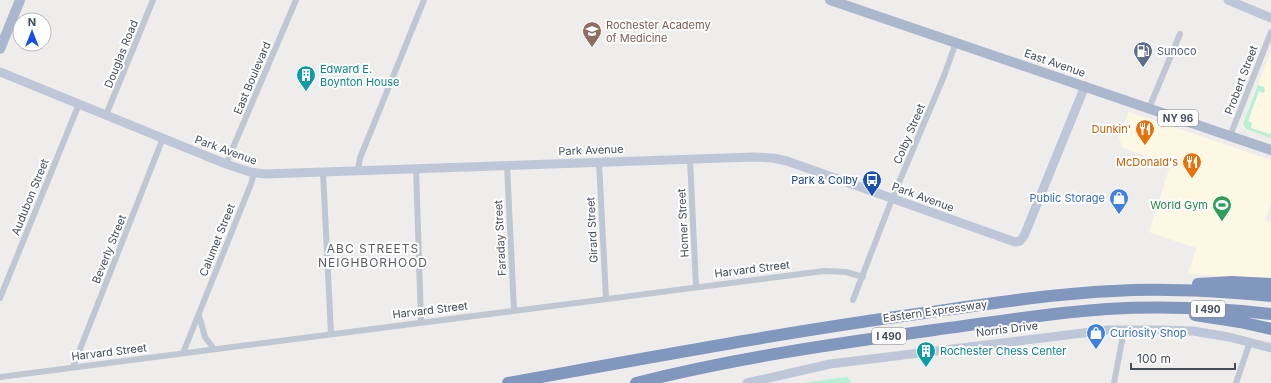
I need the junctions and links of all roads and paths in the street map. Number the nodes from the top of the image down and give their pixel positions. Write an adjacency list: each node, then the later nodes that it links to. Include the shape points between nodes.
1 (20, 0): 11 (main road)
2 (153, 0): 16 (street, Douglas Road)
3 (296, 0): 22 (street, East Boulevard)
4 (424, 0): 25 (street, via 360,158)
5 (830, 0): 10 (main road, East Avenue / NY 96)
6 (1228, 0): 7 (street)
7 (1271, 18)
8 (1271, 32): 17 (street, Probert Street)
9 (1180, 34): 15 (street)
10 (956, 42): 13 (main road, East Avenue / NY 96); 28 (street, Colby Street)
11 (0, 49)
12 (0, 72): 14 (street, Park Avenue)
13 (1085, 86): 15 (main road, East Avenue / NY 96); 28 (street, Park Avenue, via 1024,236 1019,242)
14 (79, 104): 16 (street, Park Avenue); 34 (street, Audubon Street)
15 (1149, 108): 17 (main road, East Avenue / NY 96)
16 (106, 115): 18 (street, Park Avenue)
17 (1230, 136): 19 (main road, East Avenue / NY 96)
18 (163, 138): 22 (street, Park Avenue); 49 (street, Beverly Street)
19 (1271, 150)
20 (690, 158): 21 (street, Park Avenue); 28 (street, Park Avenue, via 778,159); 31 (street, Homer Street)
21 (599, 162): 23 (street, Park Avenue); 35 (street, Girard Street)
22 (226, 164): 27 (street, Park Avenue)
23 (507, 165): 24 (street, Park Avenue); 38 (street, Faraday Street)
24 (416, 168): 25 (street, Park Avenue); 41 (street)
25 (358, 170): 26 (street, Park Avenue)
26 (323, 172): 27 (street, Park Avenue); 44 (street)
27 (254, 173): 40 (street, Calumet Street)
28 (892, 199): 29 (street, Colby Street)
29 (863, 277): 31 (street, Harvard Street, via 824,270); 36 (street, Colby Street)
30 (1271, 284): 32 (highway, via 1224,282)
31 (696, 286): 35 (street, Harvard Street)
32 (1113, 291): 33 (highway, Eastern Expressway / I 490, via 1195,291); 51 (highway, Eastern Expressway / I 490, via 1024,300 824,327)
33 (1271, 296)
34 (0, 298)
35 (606, 298): 38 (street, Harvard Street)
36 (853, 300)
37 (1144, 308): 39 (highway, Eastern Expressway / I 490, via 1208,309); 42 (highway); 52 (highway, Eastern Expressway / I 490, via 1056,314 845,342 738,360)
38 (514, 310): 41 (street, Harvard Street)
39 (1271, 314)
40 (199, 315): 47 (street, via 205,337); 48 (street, Calumet Street)
41 (421, 322): 44 (street, Harvard Street)
42 (1271, 328)
43 (1122, 329): 45 (street, Norris Drive, via 1193,331); 53 (street, Norris Drive, via 830,364); 54 (street)
44 (330, 334): 47 (street, Harvard Street)
45 (1250, 342): 46 (street, Norris Drive); 55 (street)
46 (1271, 348)
47 (214, 349): 48 (street, Harvard Street)
48 (183, 353): 49 (street, Harvard Street)
49 (73, 367): 50 (street, Harvard Street)
50 (0, 377)
51 (508, 383)
52 (636, 383)
53 (747, 383)
54 (1114, 383)
55 (1236, 383)

